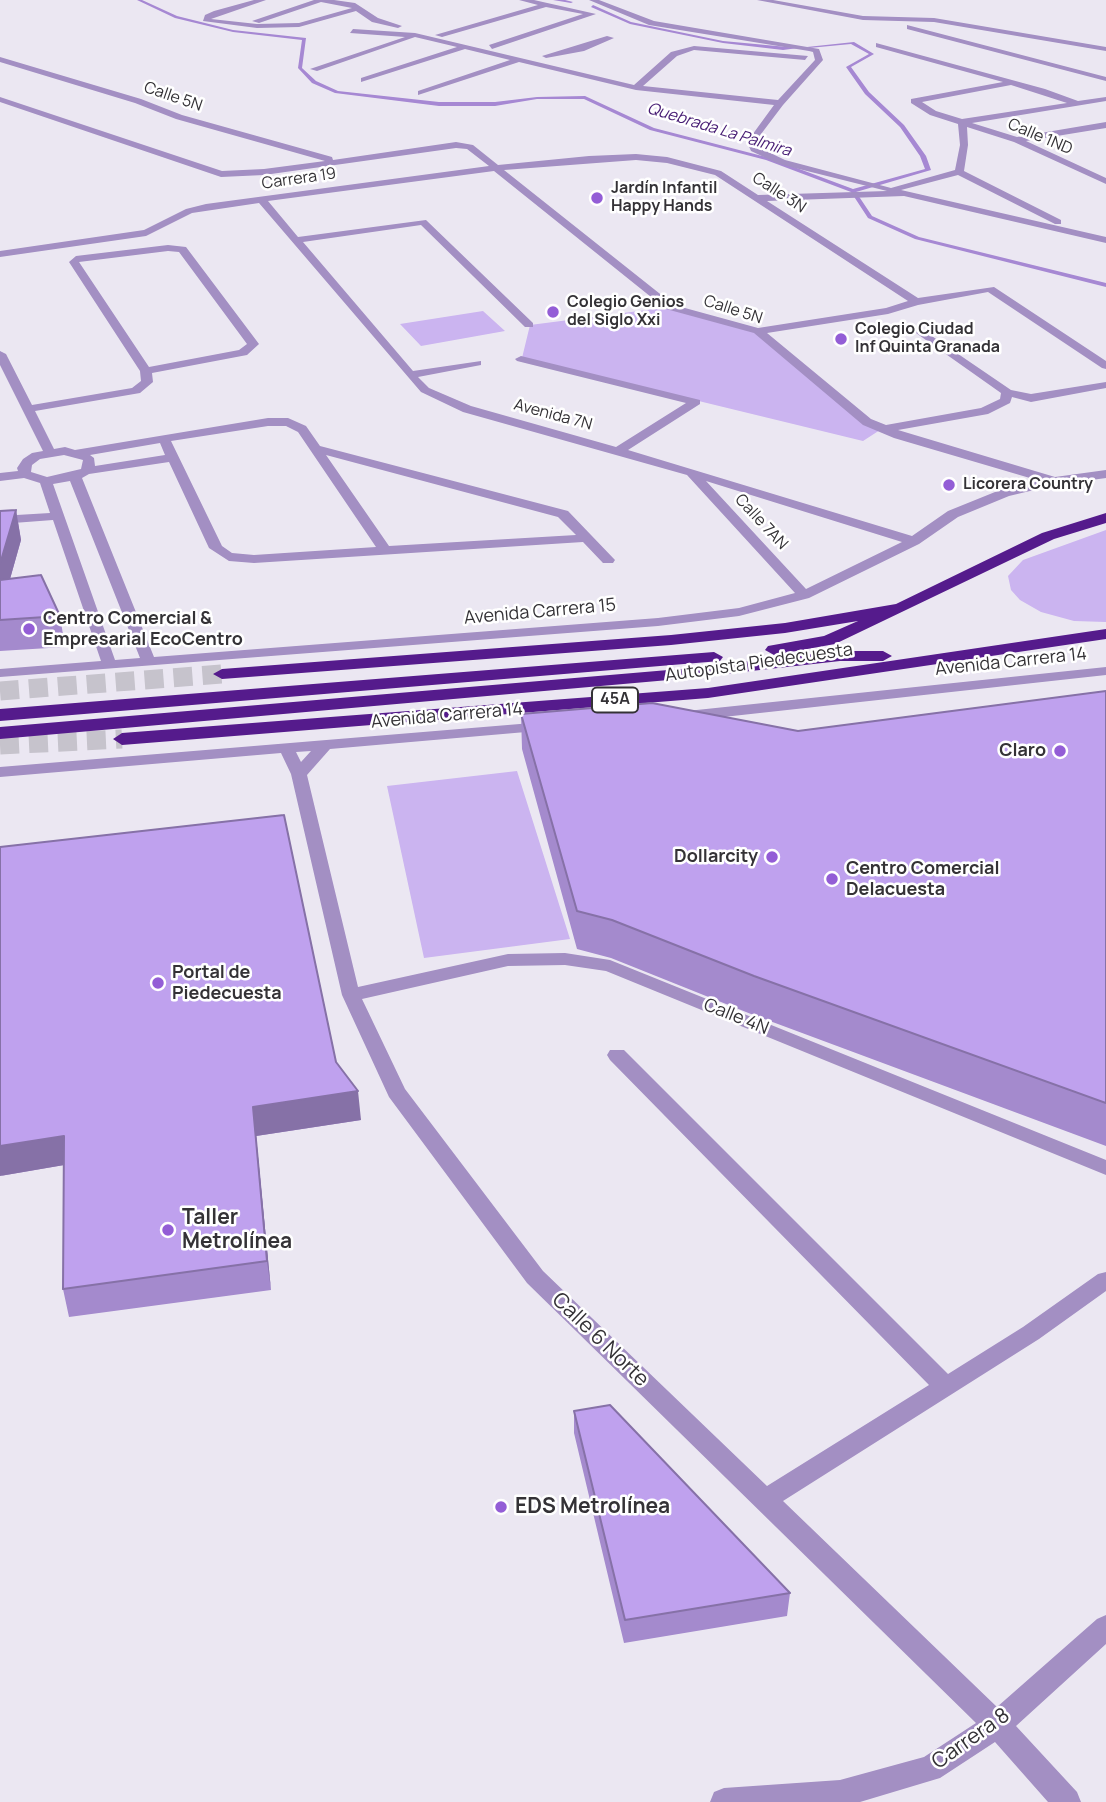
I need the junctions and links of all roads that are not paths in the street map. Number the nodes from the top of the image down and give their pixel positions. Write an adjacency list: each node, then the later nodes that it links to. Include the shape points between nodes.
1 (262, 0): 11 (street, via 217,13 207,21)
2 (321, 0): 8 (street); 11 (street)
3 (523, 0): 7 (street)
4 (593, 0): 23 (street, via 652,23 810,49)
5 (761, 0): 10 (street)
6 (577, 4): 9 (street)
7 (548, 5): 9 (street); 14 (street)
8 (360, 8): 11 (street, via 299,25); 14 (street, via 375,20)
9 (566, 8): 18 (street, via 592,15)
10 (880, 19): 19 (street, via 934,20); 28 (street)
11 (243, 26)
12 (353, 31): 13 (street)
13 (415, 35): 17 (street); 26 (street)
14 (439, 35): 18 (street)
15 (610, 38): 20 (street)
16 (879, 45): 30 (street)
17 (465, 47): 22 (street); 29 (street)
18 (492, 47): 20 (street)
19 (1106, 49)
20 (546, 56): 24 (street)
21 (0, 59): 41 (street, Calle 5N, via 179,117)
22 (518, 60): 27 (street); 32 (street)
23 (819, 60): 31 (street, via 694,48 674,54); 35 (street)
24 (567, 61)
25 (590, 67): 27 (street)
26 (314, 69)
27 (596, 79): 31 (street)
28 (1106, 79)
29 (364, 80)
30 (1013, 83): 36 (street); 37 (street, Calle 1ND, via 915,101 933,113)
31 (636, 88): 35 (street)
32 (421, 93)
33 (0, 99): 41 (street, Calle 5N, via 221,174)
34 (1106, 99): 36 (street)
35 (780, 103): 47 (street, via 751,142 754,149 782,162)
36 (1076, 103): 37 (street)
37 (962, 122): 39 (street, Calle 1ND); 45 (street)
38 (1106, 125): 39 (street)
39 (1017, 140): 44 (street, Calle 1ND)
40 (608, 157): 43 (street, Carrera 19); 49 (street, Calle 3N, via 698,166)
41 (336, 161): 43 (street, Calle 5N, via 464,145)
42 (1106, 165): 44 (street)
43 (497, 168): 50 (street, Carrera 19); 57 (street, Calle 5N, via 670,307)
44 (1081, 170): 46 (street, Calle 1ND)
45 (959, 173): 47 (street); 51 (street)
46 (1106, 181)
47 (889, 189): 48 (street)
48 (904, 193): 49 (street); 51 (street)
49 (758, 198): 55 (street, Calle 3N)
50 (262, 200): 52 (street, Avenida 7N); 54 (street, Carrera 19, via 189,211 131,237)
51 (1085, 235): 53 (street)
52 (297, 240): 56 (street, via 423,222); 64 (street, Avenida 7N)
53 (1106, 240)
54 (0, 254)
55 (916, 302): 57 (street); 62 (street, via 990,289)
56 (529, 325)
57 (758, 331): 68 (street, Calle 5N, via 867,422)
58 (920, 331): 66 (street)
59 (0, 354): 67 (street)
60 (521, 359): 71 (street, via 696,402)
61 (477, 363): 64 (street)
62 (1106, 366)
63 (146, 370): 63 (street, via 243,353 253,344 182,249 76,259); 67 (street, via 148,382 136,391)
64 (410, 375): 71 (street, Avenida 7N, via 425,390 467,409)
65 (1106, 384): 66 (street, via 1031,398)
66 (1007, 392): 68 (street, via 1006,401 984,411)
67 (27, 409): 72 (street)
68 (882, 429): 81 (street, Calle 5N)
69 (164, 439): 70 (street, via 288,422 302,429); 73 (street); 74 (street)
70 (314, 448): 85 (street, via 563,514); 87 (street)
71 (619, 451): 75 (street, Avenida 7N)
72 (50, 453): 73 (street); 76 (street, via 27,462)
73 (78, 453): 77 (street, via 90,464)
74 (174, 457): 77 (street); 87 (street, via 216,548 229,557)
75 (691, 472): 86 (street, Avenida 7N); 89 (street, Calle 7AN)
76 (25, 474): 79 (street); 80 (street)
77 (81, 474): 80 (street); 93 (street)
78 (1106, 474): 81 (street, Avenida Carrera 15)
79 (0, 477)
80 (46, 481): 82 (street)
81 (1055, 481): 86 (street, Avenida Carrera 15, via 1005,493 953,514)
82 (58, 516): 84 (street); 94 (street)
83 (1106, 519): 90 (highway, Autopista Piedecuesta, via 1048,536)
84 (0, 520)
85 (585, 538): 87 (street); 88 (street)
86 (914, 541): 89 (street, Avenida Carrera 15)
87 (384, 549)
88 (608, 561)
89 (804, 595): 93 (street, Avenida Carrera 15, via 739,612 658,622)
90 (901, 608): 97 (highway, Autopista Piedecuesta, via 785,628 671,640); 98 (highway, via 829,640 742,654)
91 (1106, 634): 92 (highway, Autopista Piedecuesta / 45A)
92 (955, 656): 101 (highway, via 839,656); 102 (highway, Autopista Piedecuesta / 45A, via 708,693)
93 (149, 662): 94 (street, Avenida Carrera 15)
94 (110, 665): 96 (street, Avenida Carrera 15)
95 (1106, 671): 99 (street, Avenida Carrera 14)
96 (0, 673)
97 (222, 674)
98 (0, 715)
99 (666, 718)
100 (557, 726): 103 (street, Avenida Carrera 14)
101 (0, 733)
102 (122, 739)
103 (325, 744): 104 (street, Avenida Carrera 14); 106 (street)
104 (286, 747): 105 (street, Avenida Carrera 14); 106 (street, Calle 6 Norte)
105 (0, 772)
106 (299, 774): 107 (street, Calle 6 Norte)
107 (351, 995): 109 (street, Calle 4N, via 508,960 565,959 610,966); 112 (street, Calle 6 Norte, via 396,1091 535,1277)
108 (617, 1055): 111 (street)
109 (1106, 1168)
110 (1106, 1280): 111 (street)
111 (946, 1387): 112 (street)
112 (765, 1500): 114 (street, Calle 6 Norte)
113 (1106, 1628): 114 (street, Carrera 8)
114 (997, 1725): 115 (street, Carrera 8, via 930,1769 840,1794); 116 (street, Calle 6 Norte)
115 (724, 1802)
116 (1067, 1802)

